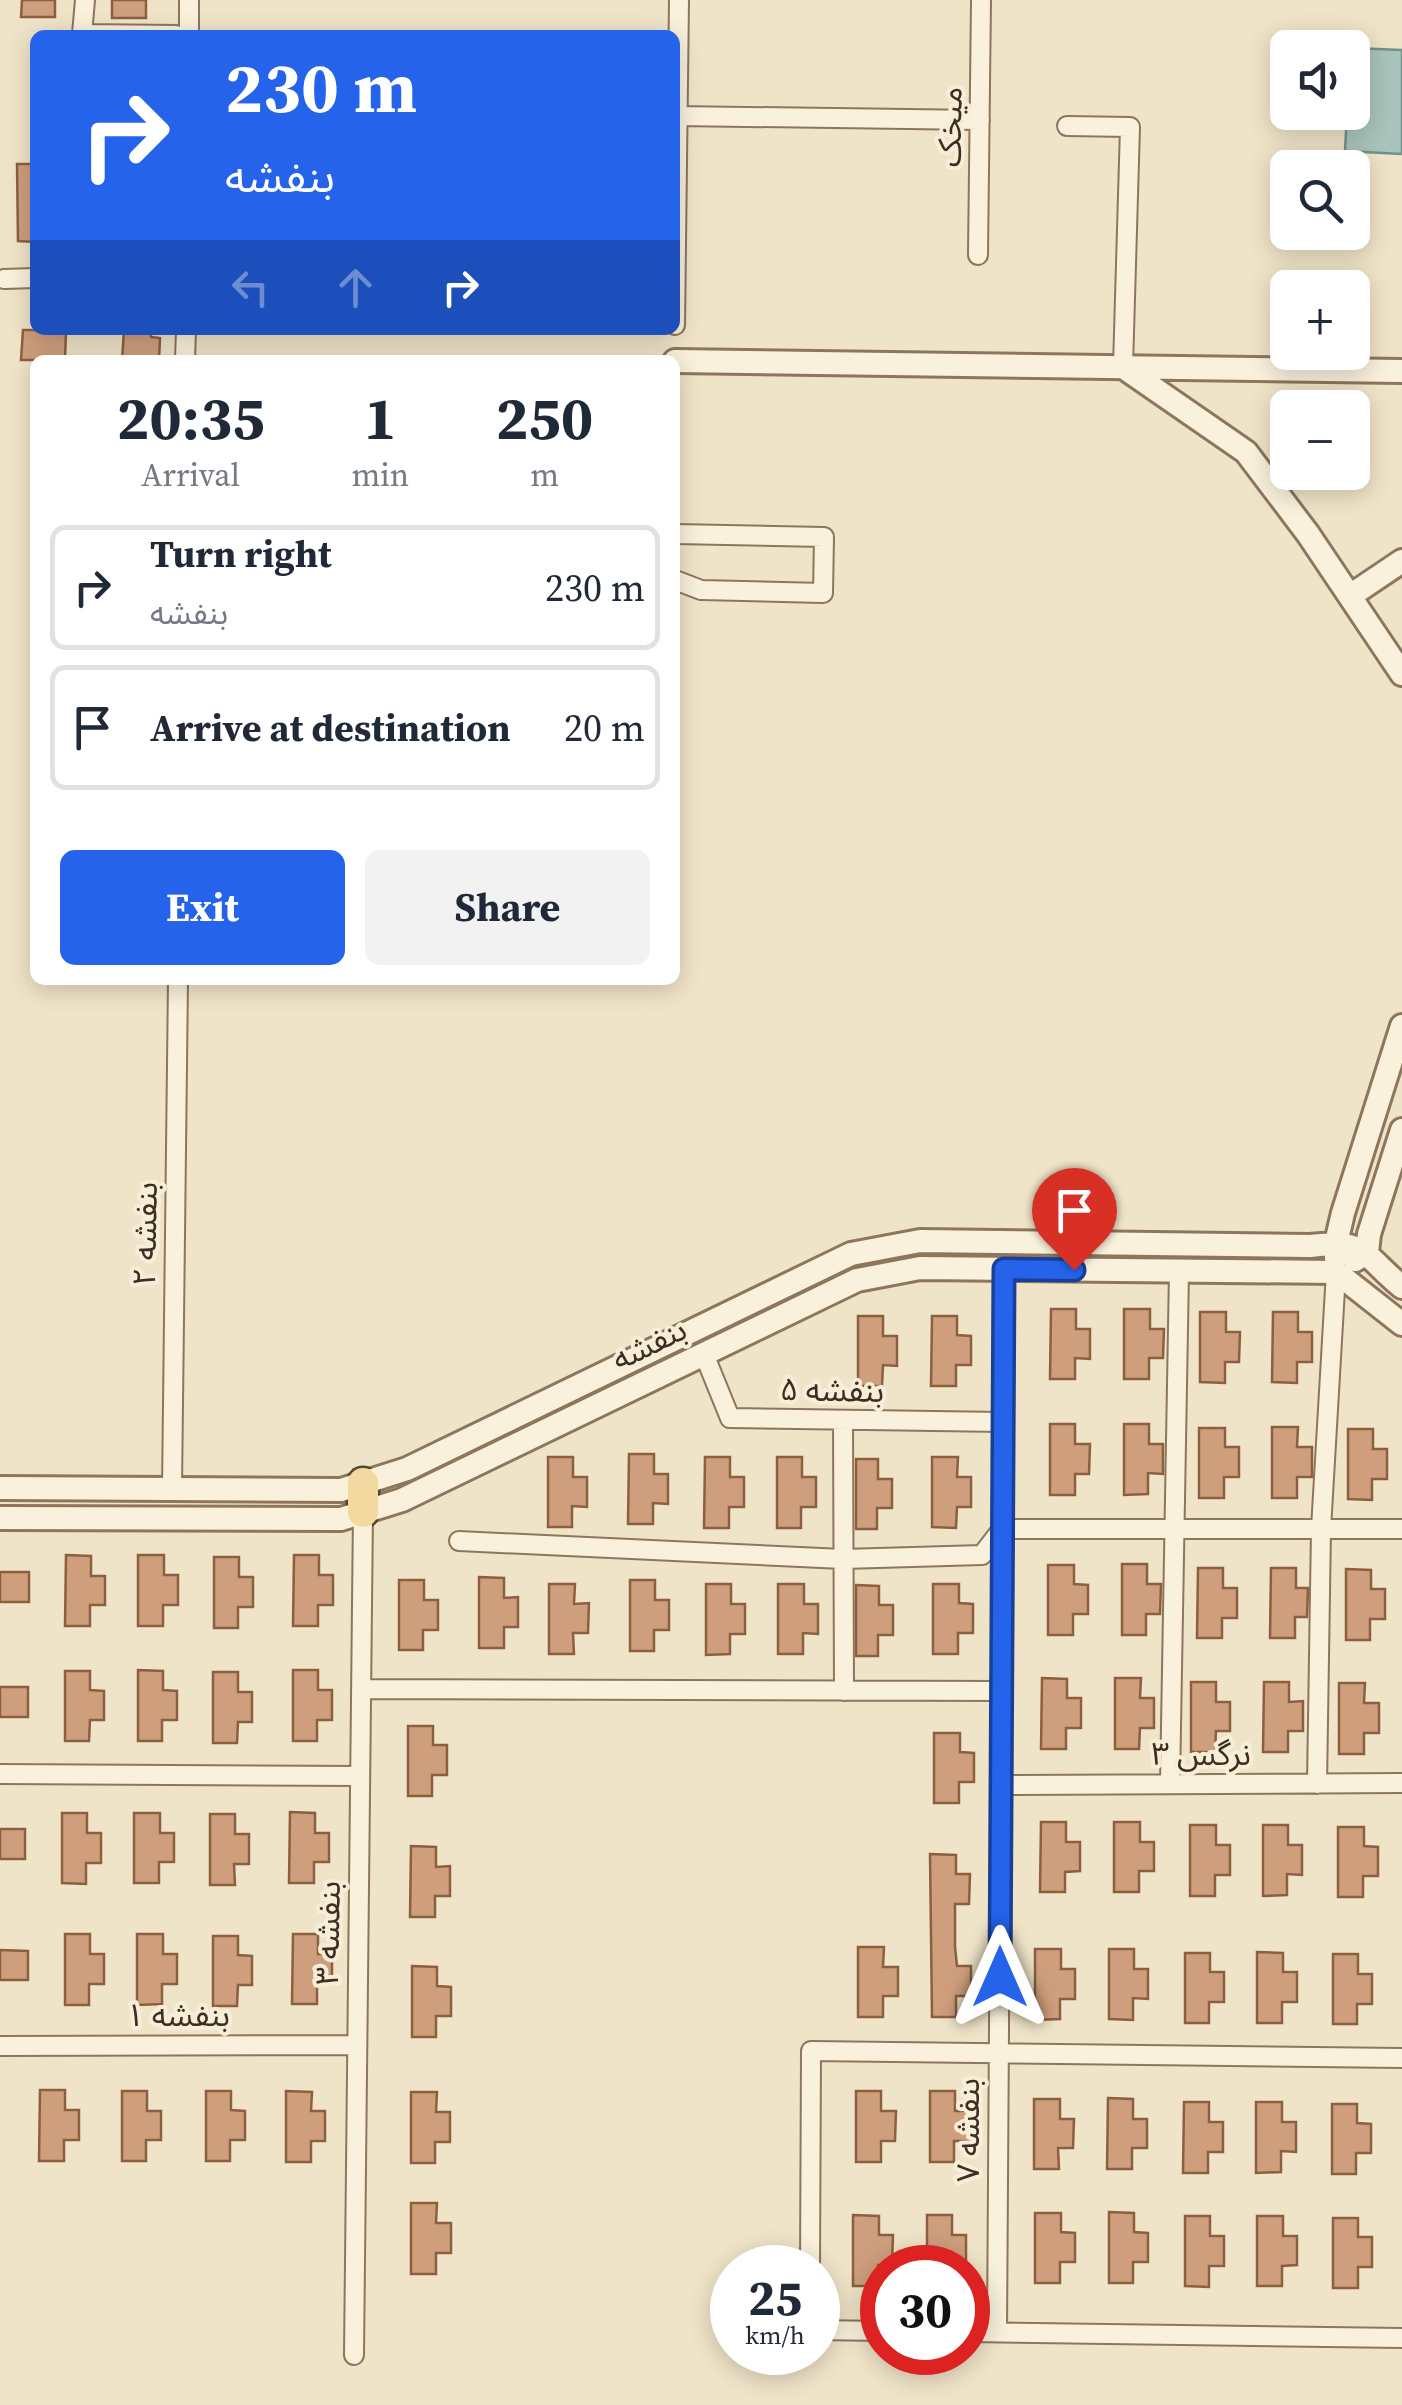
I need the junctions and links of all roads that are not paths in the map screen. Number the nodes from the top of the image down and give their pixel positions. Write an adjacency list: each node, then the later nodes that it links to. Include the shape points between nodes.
1 (84, 0): 5 (street)
2 (190, 0): 6 (street)
3 (679, 0): 7 (street)
4 (982, 0): 9 (street, میخک)
5 (82, 30)
6 (189, 30)
7 (677, 30)
8 (680, 116): 9 (street)
9 (980, 120): 11 (street, میخک)
10 (1067, 126): 15 (street, via 1130,127)
11 (978, 255)
12 (4, 278): 13 (street)
13 (30, 278)
14 (680, 360): 15 (street)
15 (1123, 367): 16 (street); 20 (street, via 1246,452)
16 (1402, 370)
17 (680, 534): 19 (street, via 824,538 823,593 701,590)
18 (1402, 561): 20 (street)
19 (680, 582)
20 (1350, 596): 21 (street)
21 (1402, 674)
22 (178, 985): 36 (street, بنفشه ۲)
23 (1402, 1026): 25 (street)
24 (1402, 1130): 26 (street)
25 (1336, 1243): 26 (street, بنفشه); 29 (street); 37 (street, بنفشه, via 920,1241 852,1254 407,1470)
26 (1367, 1252): 29 (street); 30 (street)
27 (1004, 1269): 28 (street, بنفشه); 32 (street, بنفشه, via 920,1268 857,1280); 34 (street, بنفشه ۷)
28 (1178, 1270): 29 (street, بنفشه); 40 (street)
29 (1336, 1272): 31 (street); 41 (street)
30 (1402, 1286)
31 (1402, 1324)
32 (704, 1354): 33 (street, بنفشه ۵, via 730,1418); 37 (street, بنفشه, via 402,1500)
33 (843, 1420): 34 (street, بنفشه ۵); 44 (street)
34 (1003, 1422): 39 (street, بنفشه ۷)
35 (0, 1488): 36 (street, بنفشه)
36 (172, 1489): 37 (street, بنفشه, via 341,1490)
37 (363, 1498): 38 (street, بنفشه, via 341,1519); 45 (street, بنفشه ۳)
38 (0, 1518)
39 (1002, 1529): 40 (street); 44 (street, via 982,1555); 47 (street, بنفشه ۷)
40 (1176, 1529): 41 (street); 51 (street)
41 (1321, 1529): 42 (street); 52 (street)
42 (1402, 1529)
43 (459, 1541): 44 (street)
44 (844, 1559): 46 (street)
45 (361, 1689): 46 (street); 49 (street, بنفشه ۳)
46 (844, 1691): 47 (street)
47 (1001, 1691): 53 (street, بنفشه ۷)
48 (0, 1774): 49 (street)
49 (360, 1776): 54 (street, بنفشه ۳)
50 (1402, 1783): 52 (street, نرگس ۳)
51 (1170, 1784): 52 (street, نرگس ۳); 53 (street, نرگس ۳)
52 (1317, 1784)
53 (1000, 1785): 56 (street, بنفشه ۷)
54 (357, 2045): 55 (street, بنفشه ۱); 62 (street, بنفشه ۳)
55 (0, 2046)
56 (999, 2054): 57 (street); 58 (street, via 812,2051); 60 (street, بنفشه ۷)
57 (1402, 2058)
58 (810, 2245)
59 (990, 2332): 60 (street)
60 (997, 2332): 61 (street)
61 (1402, 2338)
62 (354, 2355)

